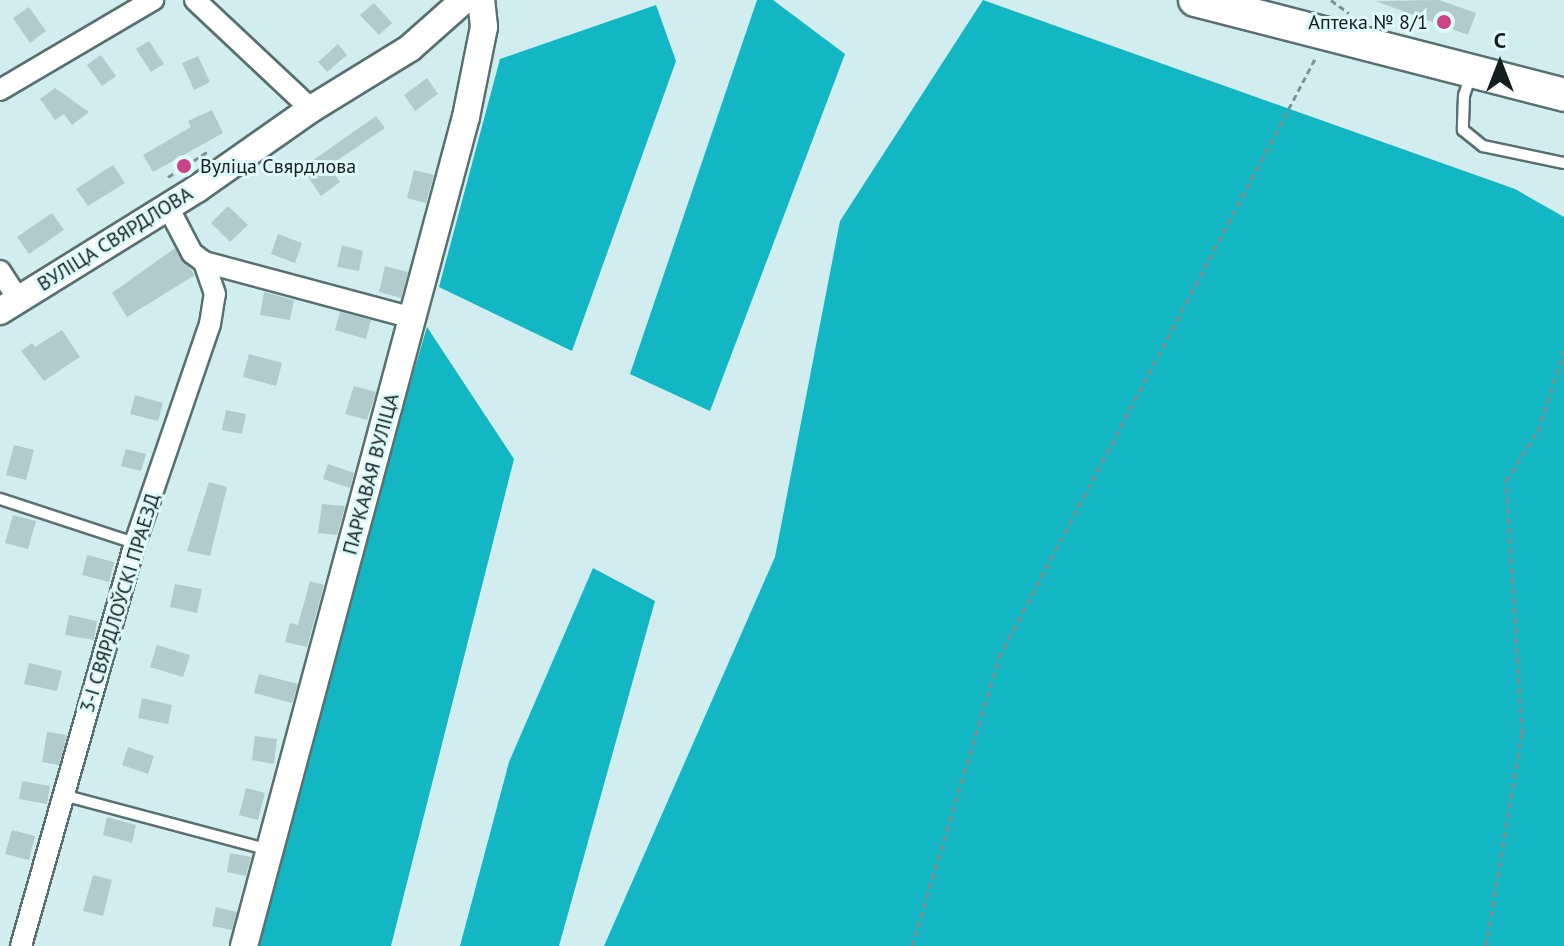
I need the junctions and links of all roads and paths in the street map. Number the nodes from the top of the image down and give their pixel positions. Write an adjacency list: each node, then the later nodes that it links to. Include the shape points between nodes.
1 (153, 0): 9 (street)
2 (195, 0): 11 (street)
3 (464, 0): 11 (street, ВУЛІЦА СВЯРДЛОВА, via 410,48)
4 (481, 0): 19 (street, ПАРКАВАЯ ВУЛІЦА, via 484,27 466,117)
5 (1195, 0): 7 (main road)
6 (1331, 0): 7 (path)
7 (1342, 25): 8 (main road); 27 (path, via 999,657)
8 (1471, 72): 10 (main road); 13 (lane, via 1463,130 1483,146)
9 (0, 90)
10 (1564, 95)
11 (311, 109): 15 (street, ВУЛІЦА СВЯРДЛОВА)
12 (210, 150): 14 (path)
13 (1564, 163)
14 (168, 177)
15 (168, 207): 16 (street, via 192,253); 18 (street, ВУЛІЦА СВЯРДЛОВА)
16 (204, 262): 19 (street); 22 (street, 3-І СВЯРДЛОЎСКІ ПРАЕЗД, via 215,294 210,324)
17 (0, 271): 18 (street)
18 (9, 305)
19 (413, 318): 24 (street, ПАРКАВАЯ ВУЛІЦА)
20 (1564, 350): 28 (path, via 1538,431 1506,481 1522,733)
21 (0, 499): 22 (lane)
22 (135, 543): 23 (street, 3-І СВЯРДЛОЎСКІ ПРАЕЗД)
23 (63, 795): 24 (lane); 25 (street, 3-І СВЯРДЛОЎСКІ ПРАЕЗД)
24 (269, 850): 26 (street, ПАРКАВАЯ ВУЛІЦА)
25 (21, 946)
26 (244, 946)
27 (912, 946)
28 (1486, 946)

